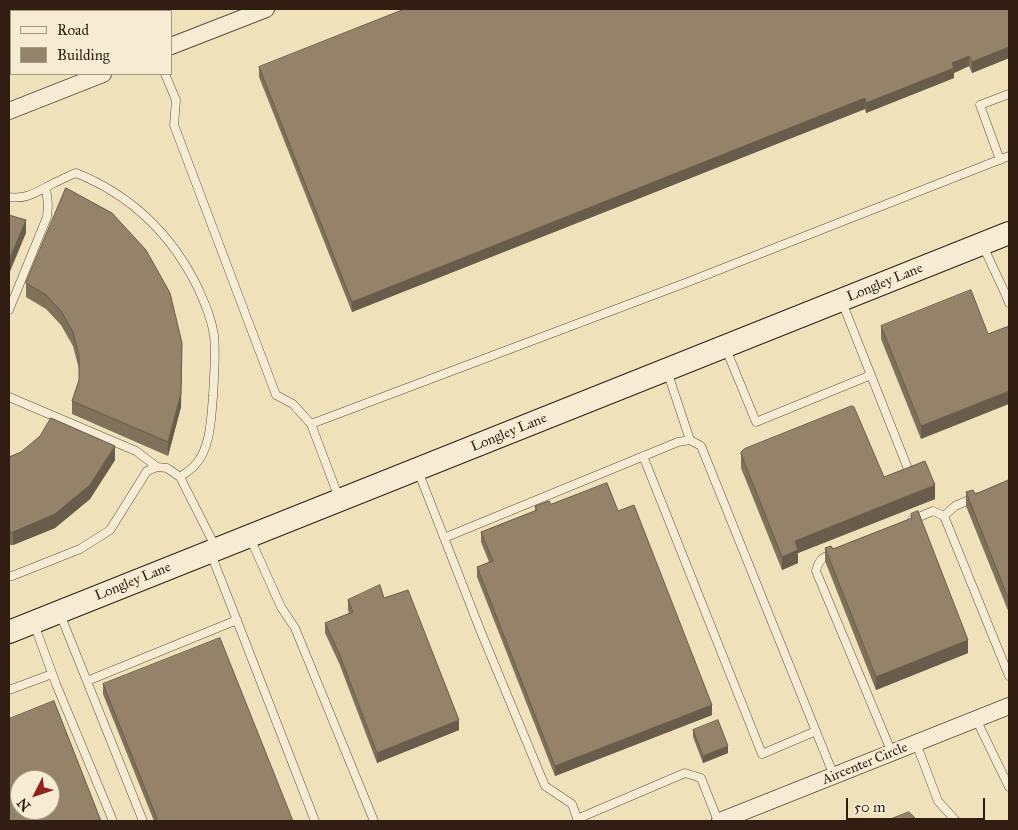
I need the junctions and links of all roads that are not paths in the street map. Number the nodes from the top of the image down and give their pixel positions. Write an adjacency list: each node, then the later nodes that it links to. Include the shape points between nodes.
1 (266, 9): 2 (street)
2 (172, 46)
3 (100, 75): 6 (street)
4 (165, 75): 20 (lane, via 176,100 174,126 276,395 294,404)
5 (1009, 94): 8 (lane, via 980,105)
6 (9, 111)
7 (1009, 156): 8 (lane)
8 (1000, 160): 20 (lane)
9 (46, 187): 10 (lane, via 18,199); 15 (lane, via 47,217); 26 (lane, via 76,173 94,180 149,220 166,238 192,276 209,313 215,358 207,442 195,465)
10 (9, 197)
11 (1009, 233): 12 (main road, Longley Lane)
12 (982, 244): 13 (main road, Longley Lane); 14 (lane)
13 (841, 300): 16 (main road, Longley Lane); 18 (lane)
14 (1009, 304)
15 (9, 310)
16 (725, 346): 17 (main road, Longley Lane); 18 (lane, via 756,422)
17 (667, 370): 21 (lane); 24 (main road, Longley Lane)
18 (871, 375): 25 (lane)
19 (9, 396): 23 (lane, via 136,451)
20 (311, 424): 28 (lane)
21 (690, 440): 22 (lane); 46 (lane, via 701,446)
22 (643, 456): 32 (lane); 46 (lane, via 762,754)
23 (157, 468): 26 (lane, via 167,468); 35 (lane, via 147,471 110,530 80,549)
24 (417, 469): 28 (main road, Longley Lane); 32 (lane)
25 (910, 474)
26 (180, 477): 33 (lane)
27 (982, 494): 29 (lane, via 956,506)
28 (340, 500): 31 (main road, Longley Lane)
29 (944, 516): 30 (lane, via 933,511); 41 (lane)
30 (906, 523)
31 (250, 536): 33 (main road, Longley Lane); 55 (lane, via 281,607 295,628)
32 (444, 538): 51 (lane, via 545,786 572,804)
33 (213, 550): 36 (main road, Longley Lane); 37 (lane)
34 (841, 550): 48 (lane, via 823,557 816,571)
35 (9, 576)
36 (59, 612): 38 (main road, Longley Lane); 42 (lane)
37 (237, 620): 42 (lane); 54 (lane)
38 (33, 622): 39 (main road, Longley Lane); 40 (lane)
39 (9, 632)
40 (52, 674): 43 (lane); 52 (lane)
41 (1009, 676)
42 (87, 681): 53 (lane)
43 (9, 690)
44 (1009, 706): 45 (street, Aircenter Circle)
45 (976, 720): 47 (street, Aircenter Circle); 50 (lane)
46 (816, 731): 49 (lane)
47 (916, 743): 48 (street, Aircenter Circle); 57 (lane, via 938,801)
48 (892, 753): 49 (street, Aircenter Circle)
49 (834, 776): 56 (street, Aircenter Circle)
50 (1009, 787)
51 (578, 820): 56 (lane, via 685,773 700,778)
52 (113, 821)
53 (143, 821)
54 (315, 821)
55 (374, 821)
56 (719, 821)
57 (956, 821)

